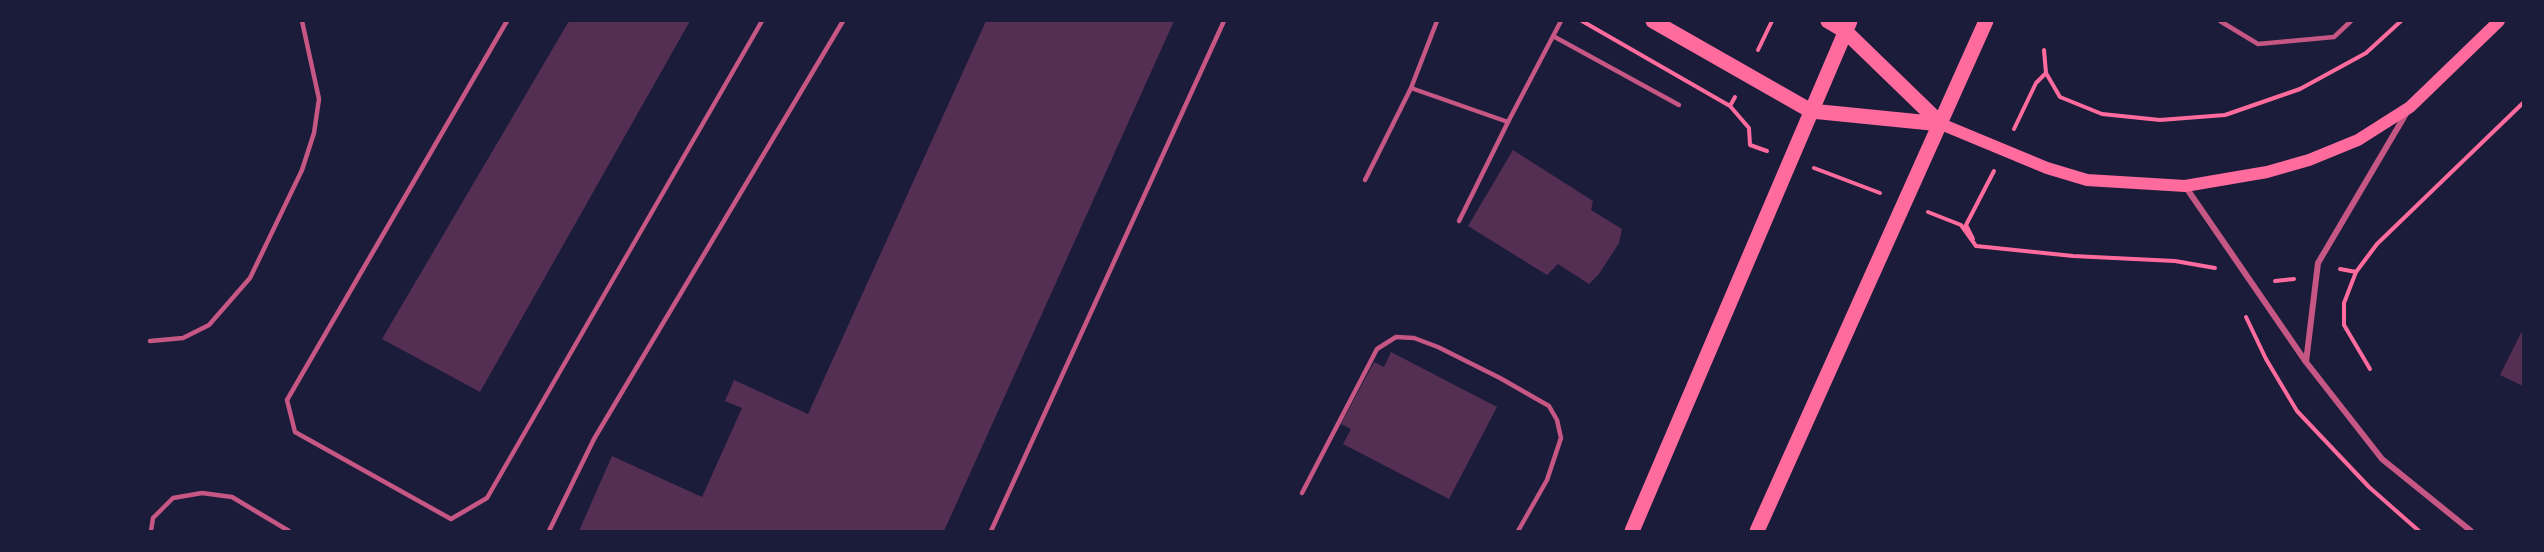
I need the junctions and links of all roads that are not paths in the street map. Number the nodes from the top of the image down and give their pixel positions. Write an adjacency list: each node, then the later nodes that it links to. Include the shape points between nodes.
1 (302, 21): 25 (lane, via 319,99 314,133 302,170 250,278 209,324 183,338)
2 (507, 21): 3 (lane, via 287,400 295,432 451,519 487,498)
3 (762, 21)
4 (843, 21): 30 (lane, via 594,439)
5 (1224, 21): 31 (lane)
6 (1437, 21): 16 (lane)
7 (1561, 21): 15 (lane)
8 (1653, 21): 19 (main road)
9 (1828, 21): 14 (main road)
10 (1986, 21): 21 (main road)
11 (2220, 21): 12 (lane, via 2258,44 2334,37)
12 (2351, 21)
13 (2499, 21): 18 (main road)
14 (1848, 26): 19 (main road); 21 (main road)
15 (1553, 36): 17 (lane); 20 (lane)
16 (1411, 88): 20 (lane); 22 (lane)
17 (1679, 105)
18 (2410, 107): 23 (main road, via 2358,140 2309,160 2267,172); 26 (street, via 2318,263)
19 (1812, 111): 21 (main road); 33 (main road)
20 (1508, 122): 24 (lane)
21 (1941, 124): 23 (main road, via 2047,168 2087,180); 34 (main road)
22 (1365, 180)
23 (2185, 186): 26 (street)
24 (1459, 221)
25 (150, 341)
26 (2306, 362): 35 (street, via 2382,459)
27 (1302, 493): 32 (lane, via 1377,349 1396,337 1414,338 1549,406 1557,420 1561,438 1547,480)
28 (151, 531): 29 (lane, via 153,518 173,498 202,493 232,497)
29 (289, 531)
30 (549, 531)
31 (991, 531)
32 (1518, 531)
33 (1632, 531)
34 (1757, 531)
35 (2471, 531)

